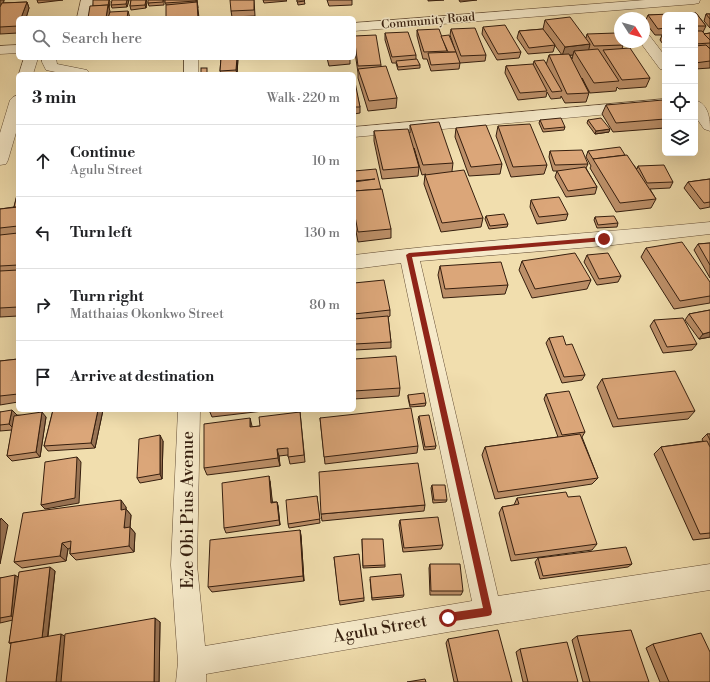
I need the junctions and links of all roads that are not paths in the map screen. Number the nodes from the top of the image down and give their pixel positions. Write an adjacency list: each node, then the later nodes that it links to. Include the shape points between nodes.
1 (87, 0): 5 (street)
2 (694, 0): 3 (street, Community Road)
3 (619, 6): 4 (street); 6 (street, Community Road)
4 (624, 12)
5 (84, 16)
6 (356, 27)
7 (650, 46): 13 (street)
8 (16, 49): 9 (street)
9 (0, 50)
10 (30, 60): 14 (street)
11 (49, 60): 15 (street, via 51,67)
12 (191, 60): 16 (street)
13 (662, 62)
14 (27, 72)
15 (77, 72)
16 (191, 72)
17 (662, 104): 21 (street)
18 (16, 107): 22 (street)
19 (698, 109): 20 (street)
20 (710, 126)
21 (356, 132)
22 (0, 160)
23 (710, 228): 24 (street)
24 (409, 255): 25 (street); 28 (street)
25 (356, 262)
26 (189, 412): 29 (street, Eze Obi Pius Avenue, via 184,565)
27 (710, 577): 28 (street, Agulu Street)
28 (488, 612): 29 (street, Agulu Street)
29 (192, 672)

